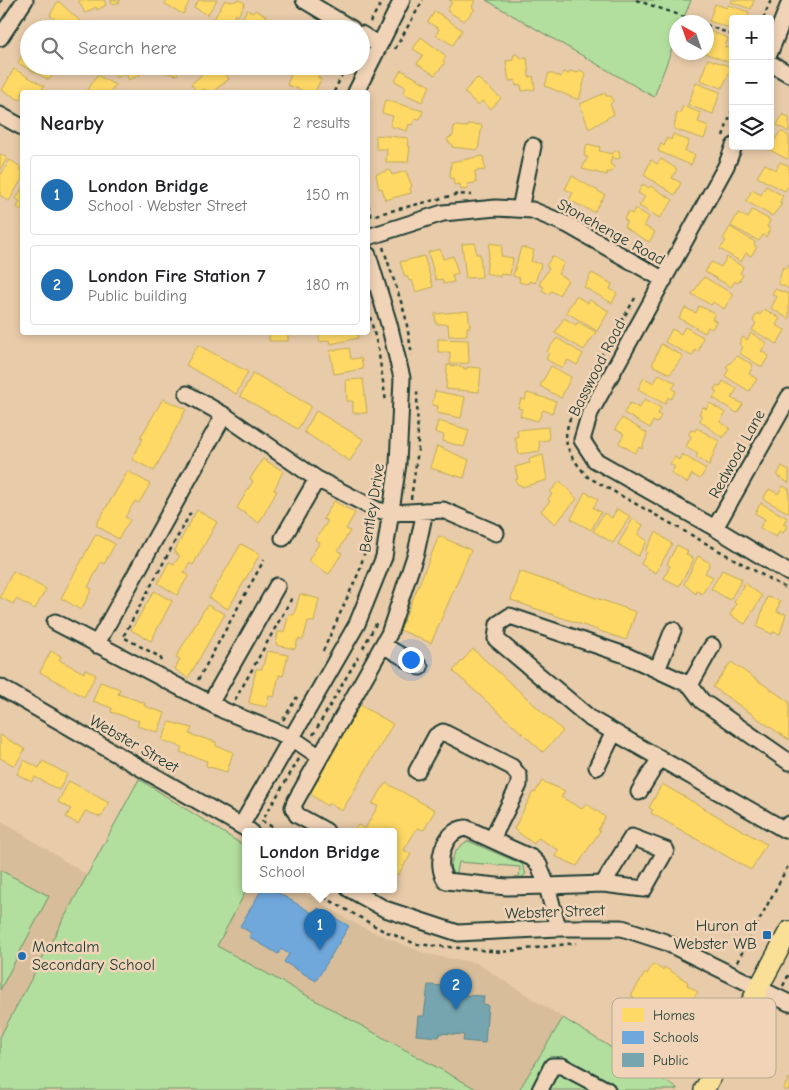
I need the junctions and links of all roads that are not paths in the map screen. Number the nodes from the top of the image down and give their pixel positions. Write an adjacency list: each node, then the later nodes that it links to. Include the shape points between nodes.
1 (25, 0): 6 (street)
2 (304, 0): 5 (street)
3 (402, 0): 9 (street)
4 (789, 4): 8 (street)
5 (347, 20)
6 (0, 38)
7 (370, 40): 9 (street)
8 (774, 42)
9 (379, 45): 10 (street)
10 (370, 63)
11 (774, 65): 12 (street)
12 (789, 74)
13 (364, 75): 14 (street)
14 (357, 90)
15 (0, 115): 16 (street)
16 (20, 127)
17 (728, 144): 22 (street, Basswood Road, via 726,166)
18 (533, 146): 19 (street)
19 (520, 209): 20 (street, Stonehenge Road, via 443,213); 22 (street, Stonehenge Road, via 532,210 568,225)
20 (370, 236)
21 (370, 262): 27 (street, Bentley Drive, via 402,378 398,464)
22 (664, 280): 29 (street, Basswood Road, via 590,413 582,440 595,460)
23 (187, 394): 25 (street)
24 (789, 397): 29 (street, Redwood Lane)
25 (224, 415): 26 (street); 36 (street)
26 (317, 479): 27 (street); 31 (street)
27 (384, 511): 28 (street); 45 (street, Bentley Drive, via 384,557 358,624)
28 (425, 511): 30 (street, via 443,510); 37 (street, via 416,553)
29 (715, 528): 32 (street, Basswood Road)
30 (496, 533)
31 (283, 538)
32 (789, 573)
33 (277, 586): 43 (street)
34 (55, 622): 36 (street)
35 (673, 630): 40 (street)
36 (96, 645): 43 (street)
37 (383, 645): 39 (street); 46 (street)
38 (712, 646): 41 (street)
39 (420, 668)
40 (657, 670): 41 (street); 44 (street, via 625,655 510,616 498,624 496,639 591,719)
41 (690, 686): 48 (street, via 702,701)
42 (0, 687): 53 (street, Webster Street)
43 (210, 702): 45 (street)
44 (614, 732): 47 (street); 49 (street)
45 (292, 738): 46 (street); 54 (street, Bentley Drive)
46 (320, 757): 55 (street, via 293,808 297,815)
47 (660, 758): 51 (street); 52 (street, via 785,830)
48 (789, 762)
49 (597, 768)
50 (416, 770): 56 (street, via 436,736 443,732 512,766 519,776 519,785)
51 (639, 792)
52 (789, 824)
53 (243, 828)
54 (246, 828)
55 (321, 828)
56 (492, 839): 58 (street, via 536,861); 58 (street, via 466,828 453,834 440,860 440,870 446,881)
57 (603, 884): 58 (street)
58 (547, 886): 60 (street)
59 (356, 893): 60 (street, Webster Street, via 384,909 458,933)
60 (558, 928): 62 (street, Webster Street, via 622,928 665,942)
61 (789, 931): 62 (main road)
62 (759, 987): 63 (main road); 64 (street, Webster Street)
63 (753, 998)
64 (789, 1002)
65 (710, 1078): 68 (main road)
66 (540, 1090): 67 (street, via 552,1066 562,1066)
67 (607, 1090)
68 (704, 1090)

